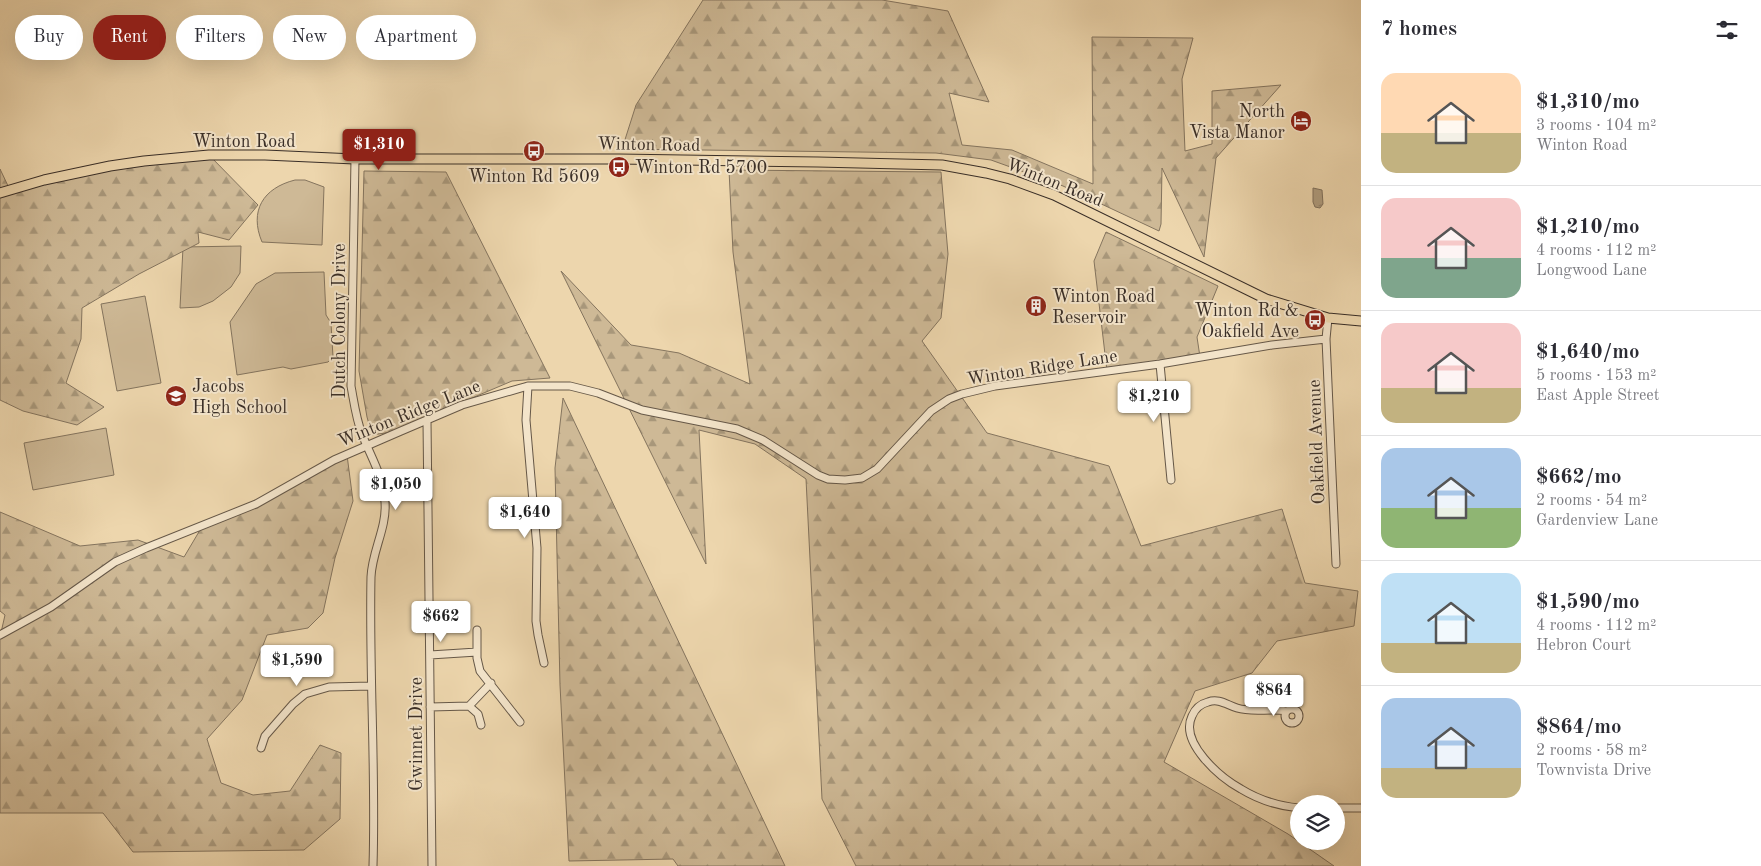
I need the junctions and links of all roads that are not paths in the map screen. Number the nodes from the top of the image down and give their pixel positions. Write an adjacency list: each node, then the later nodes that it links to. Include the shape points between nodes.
1 (354, 159): 2 (main road, Winton Road, via 243,155 167,158 76,173); 3 (main road, Winton Road, via 917,163 966,169 1010,179 1054,195 1266,299); 9 (street, Dutch Colony Drive, via 352,386 358,422)
2 (0, 193)
3 (1328, 318): 4 (main road, Winton Road); 5 (street, Oakfield Avenue)
4 (1361, 321)
5 (1326, 339): 6 (street, Winton Ridge Lane); 11 (street, Oakfield Avenue)
6 (1160, 364): 7 (street, Winton Ridge Lane, via 995,386 962,394 930,411 877,470 862,478 845,480 818,475 763,440 737,429 658,414 570,386); 10 (street)
7 (528, 386): 8 (street, Winton Ridge Lane, via 462,405); 16 (street, via 526,420 537,548 536,621)
8 (426, 421): 9 (street, Winton Ridge Lane); 15 (street, Gwinnet Drive)
9 (368, 446): 13 (street, Winton Ridge Lane, via 334,460 256,504 115,562 51,607); 18 (street, Dutch Colony Drive, via 381,479 385,506 385,519 371,574)
10 (1171, 480)
11 (1336, 564)
12 (476, 630): 14 (street)
13 (0, 635)
14 (477, 652): 15 (street); 17 (street, via 480,671)
15 (430, 655): 19 (street, Gwinnet Drive)
16 (544, 663)
17 (491, 683): 20 (street); 22 (street)
18 (371, 686): 24 (street, via 328,687 305,694 265,736); 28 (street, Dutch Colony Drive)
19 (430, 706): 20 (street); 29 (street, Gwinnet Drive)
20 (470, 706): 23 (street, via 478,714)
21 (1286, 711): 25 (street, via 1236,708 1209,701 1195,710 1189,729 1191,738 1207,762 1239,788)
22 (520, 722)
23 (481, 725)
24 (261, 748)
25 (1290, 806)
26 (1345, 808): 27 (street)
27 (1361, 808)
28 (374, 866)
29 (432, 866)

